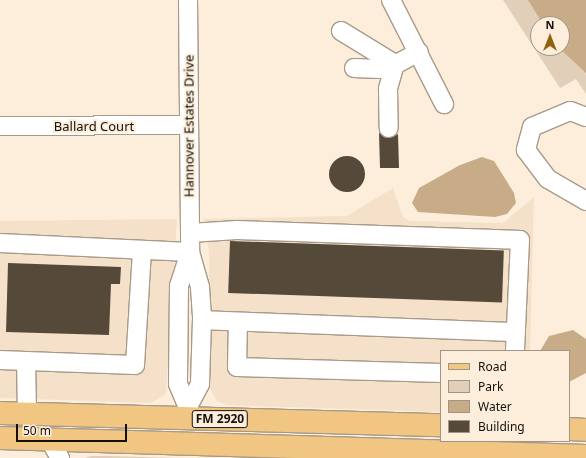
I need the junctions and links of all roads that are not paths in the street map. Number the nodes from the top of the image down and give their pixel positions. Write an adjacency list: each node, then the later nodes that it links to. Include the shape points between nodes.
1 (188, 0): 9 (street, Hannover Estates Drive)
2 (391, 0): 4 (street)
3 (341, 30): 5 (street)
4 (419, 52): 5 (street); 7 (street)
5 (395, 64): 6 (street, via 387,69); 11 (street, via 388,89)
6 (354, 68)
7 (444, 104)
8 (586, 117): 12 (street, via 570,111 532,127 526,150 532,163 548,179)
9 (189, 125): 10 (street, Ballard Court); 13 (street, Hannover Estates Drive)
10 (0, 126)
11 (389, 128)
12 (586, 201)
13 (190, 233): 16 (street, Hannover Estates Drive); 19 (street, via 237,230 520,240)
14 (0, 243): 15 (street)
15 (142, 250): 16 (street); 22 (street, via 135,365)
16 (190, 252): 17 (street, Hannover Estates Drive, via 200,288); 24 (street, Hannover Estates Drive, via 179,286 178,384)
17 (202, 320): 18 (street); 24 (street, Hannover Estates Drive, via 200,384)
18 (238, 322): 19 (street); 23 (street, via 237,367)
19 (516, 332): 20 (street)
20 (515, 350)
21 (0, 360): 22 (street)
22 (26, 361): 26 (street)
23 (440, 372)
24 (190, 411): 26 (main road, FM 2920 / FM 2920); 27 (main road, FM 2920 / FM 2920)
25 (0, 412): 26 (main road, FM 2920 / FM 2920)
26 (27, 413)
27 (440, 425)
28 (570, 429): 29 (main road)
29 (586, 430)
30 (0, 438): 31 (main road, FM 2920 / FM 2920)
31 (49, 439): 32 (main road, FM 2920 / FM 2920); 34 (street)
32 (511, 456): 33 (main road, FM 2920 / FM 2920)
33 (586, 456)
34 (60, 458)

